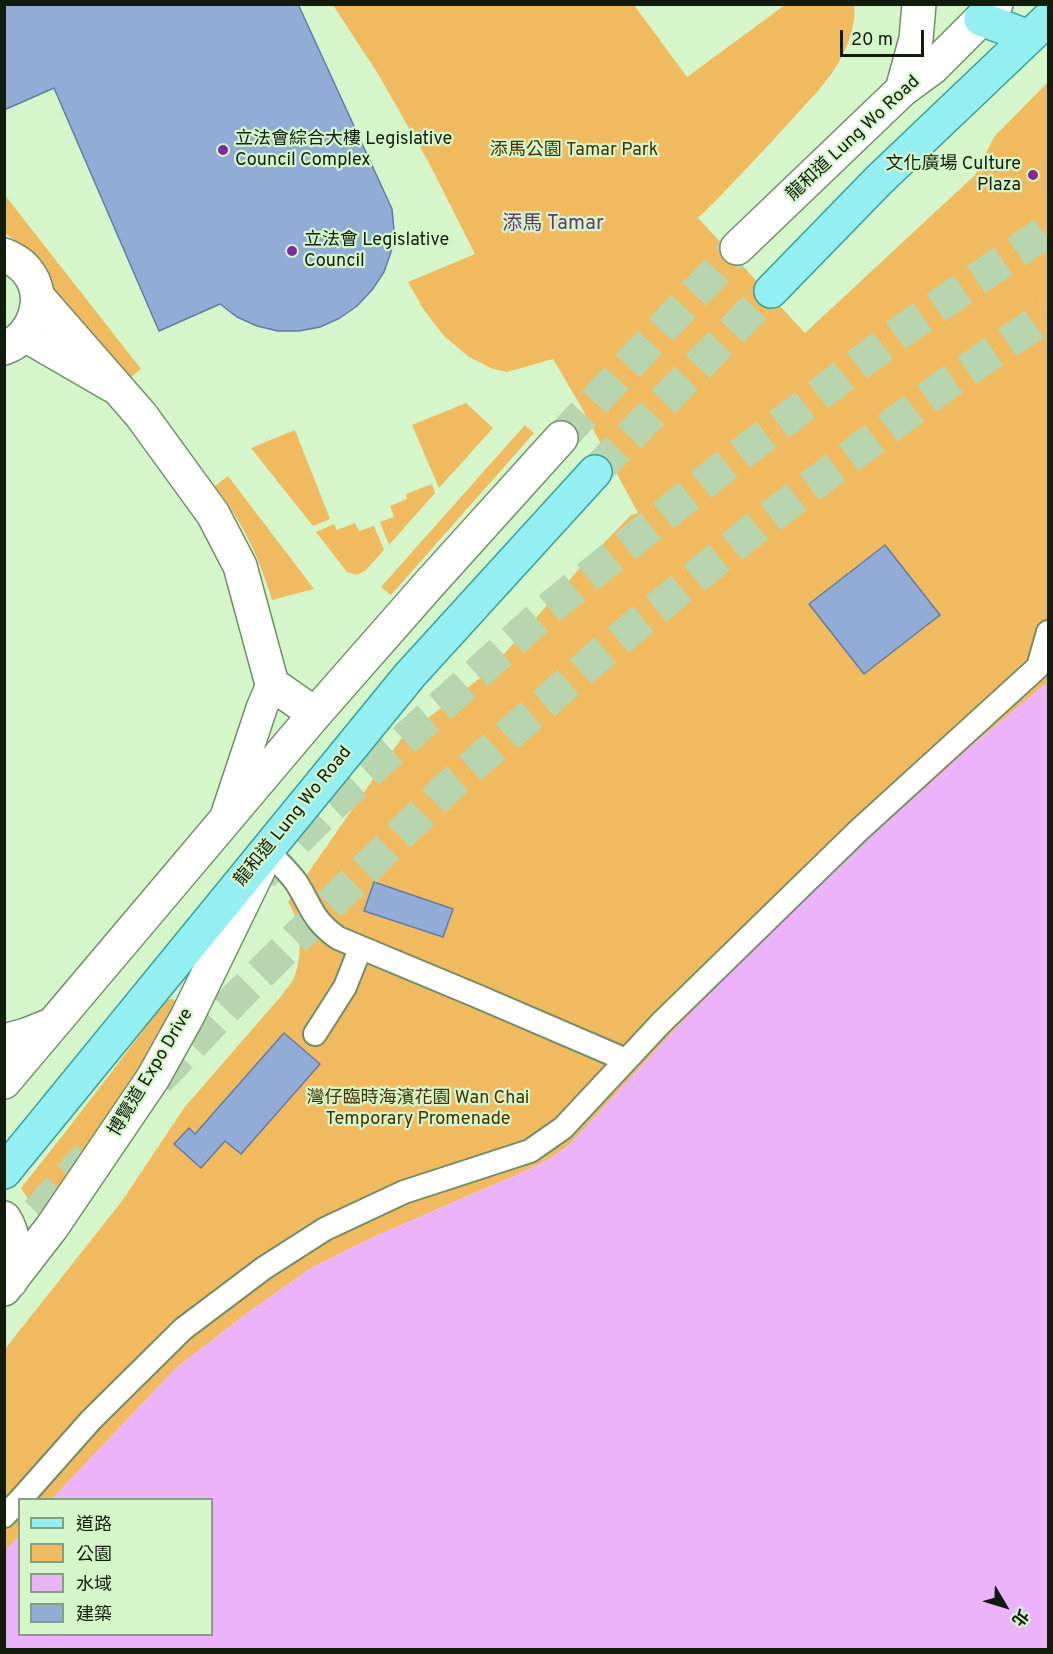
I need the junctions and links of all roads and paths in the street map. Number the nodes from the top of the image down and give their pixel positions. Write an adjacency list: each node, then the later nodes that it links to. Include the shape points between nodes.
1 (919, 4): 4 (main road, via 916,39)
2 (981, 9): 3 (main road); 4 (main road, 龍和道 Lung Wo Road, via 932,68)
3 (1039, 28): 7 (main road, via 879,180)
4 (902, 90): 5 (main road, 龍和道 Lung Wo Road)
5 (737, 248)
6 (4, 255): 8 (main road, via 27,271)
7 (771, 291)
8 (38, 297): 9 (main road, via 34,318); 10 (main road)
9 (14, 342): 10 (street)
10 (120, 392): 14 (main road, via 213,514 240,566)
11 (561, 438): 15 (main road)
12 (596, 472): 17 (main road, 龍和道 Lung Wo Road, via 410,675)
13 (1048, 632): 22 (street, via 1038,667 858,831)
14 (272, 684): 15 (main road); 16 (street)
15 (315, 714): 16 (main road)
16 (223, 823): 19 (main road)
17 (267, 850): 18 (street, via 296,882 325,930); 24 (main road, 龍和道 Lung Wo Road); 26 (main road, 博覽道 Expo Drive, via 187,1017 153,1078)
18 (360, 949): 20 (street, via 345,987); 22 (street)
19 (53, 1024): 21 (main road); 23 (main road)
20 (315, 1034)
21 (4, 1041)
22 (626, 1060): 27 (street, via 563,1128 530,1151 404,1192 325,1229 264,1268 183,1329 91,1420)
23 (4, 1083)
24 (4, 1172)
25 (4, 1218): 26 (main road, 博覽道 Expo Drive, via 13,1242)
26 (8, 1285)
27 (22, 1498)
28 (18, 1502): 29 (street)
29 (4, 1516)

